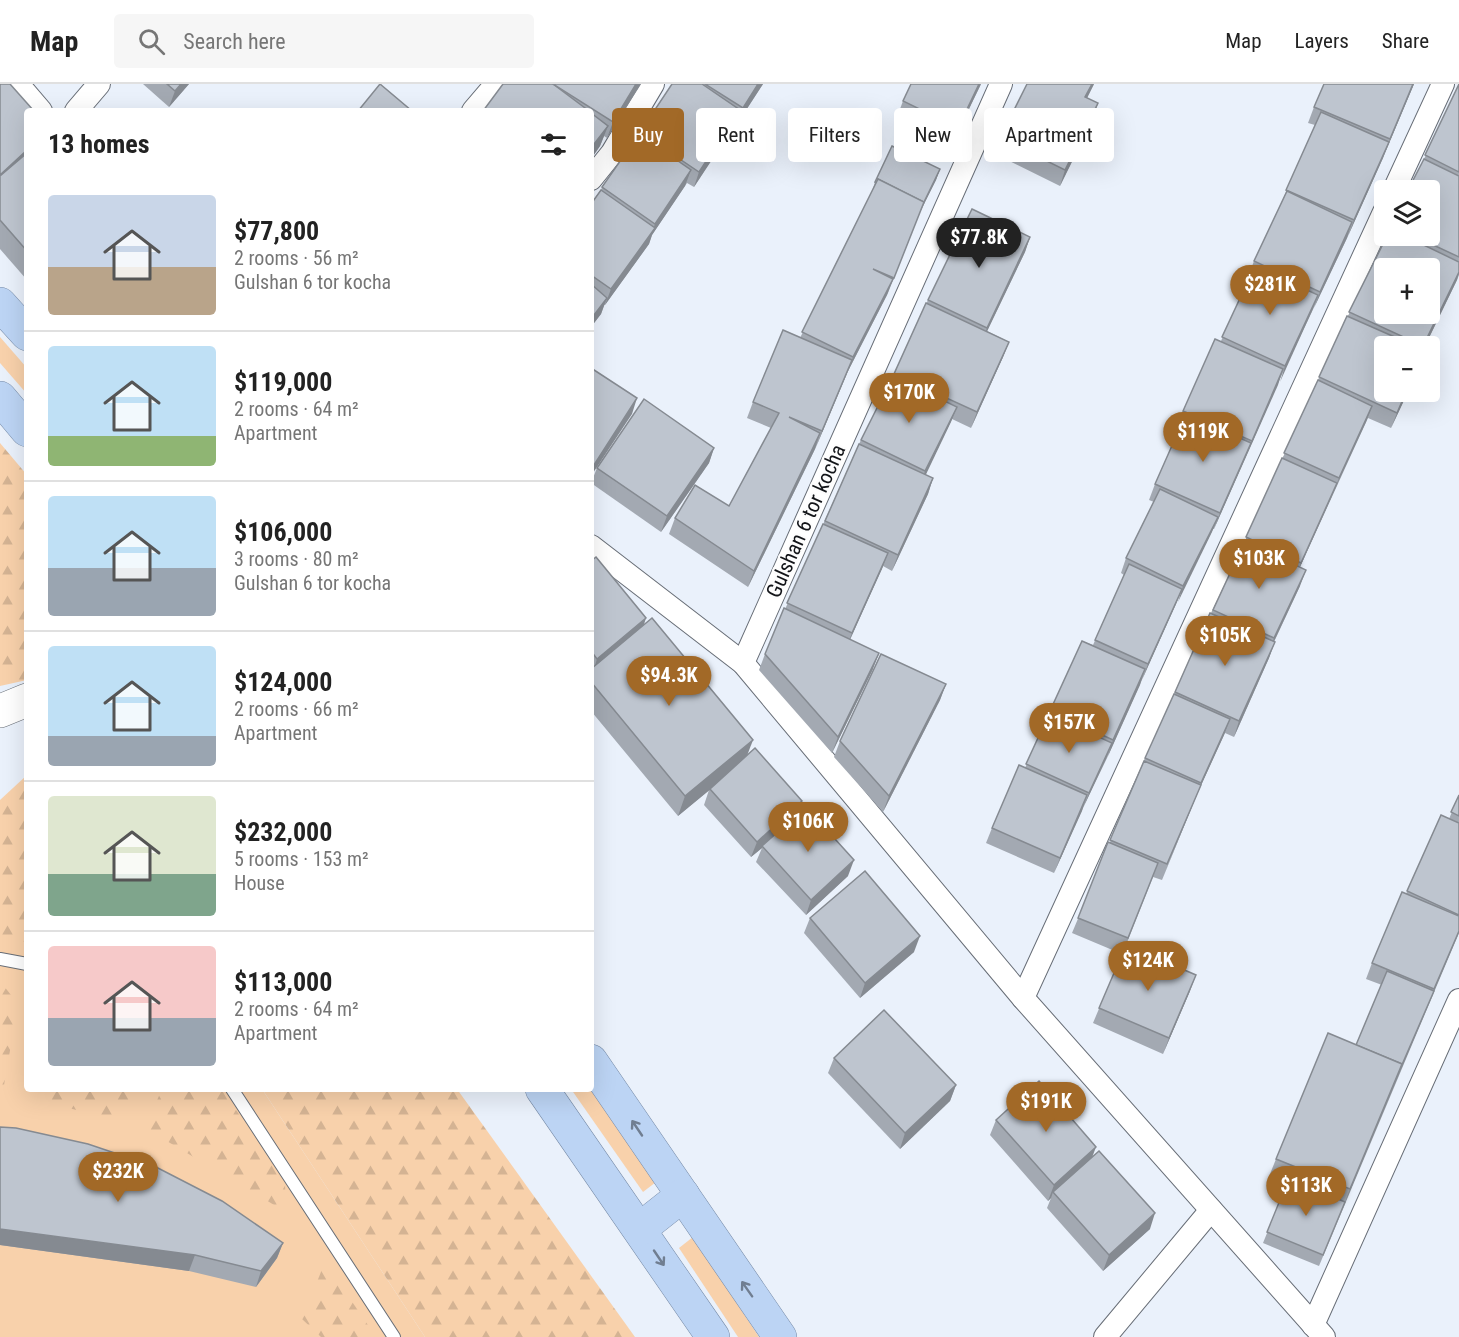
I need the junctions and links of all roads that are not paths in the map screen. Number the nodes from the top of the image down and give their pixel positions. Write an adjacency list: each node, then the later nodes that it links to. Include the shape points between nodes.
1 (18, 84): 7 (street)
2 (99, 84): 8 (street)
3 (496, 84): 9 (street)
4 (653, 84): 10 (street, via 612,153)
5 (1001, 84): 18 (street, Gulshan 6 tor kocha)
6 (1443, 84): 11 (street)
7 (38, 108)
8 (79, 108)
9 (475, 108)
10 (594, 174)
11 (1399, 180)
12 (1374, 234): 23 (street)
13 (0, 304): 14 (highway)
14 (24, 331)
15 (0, 398): 16 (highway)
16 (24, 426)
17 (594, 548): 18 (street)
18 (743, 663): 23 (street)
19 (24, 701): 20 (main road)
20 (0, 711)
21 (0, 959): 22 (lane)
22 (24, 963)
23 (1023, 998): 29 (street)
24 (1459, 1000): 31 (street)
25 (594, 1065): 28 (highway, one-way to 25)
26 (234, 1092): 32 (lane)
27 (544, 1092): 30 (highway)
28 (683, 1195): 30 (highway); 34 (highway, one-way to 28)
29 (1212, 1210): 31 (street); 35 (street)
30 (640, 1229): 33 (highway, one-way to 33)
31 (1319, 1331)
32 (394, 1337)
33 (713, 1337)
34 (780, 1337)
35 (1106, 1337)

